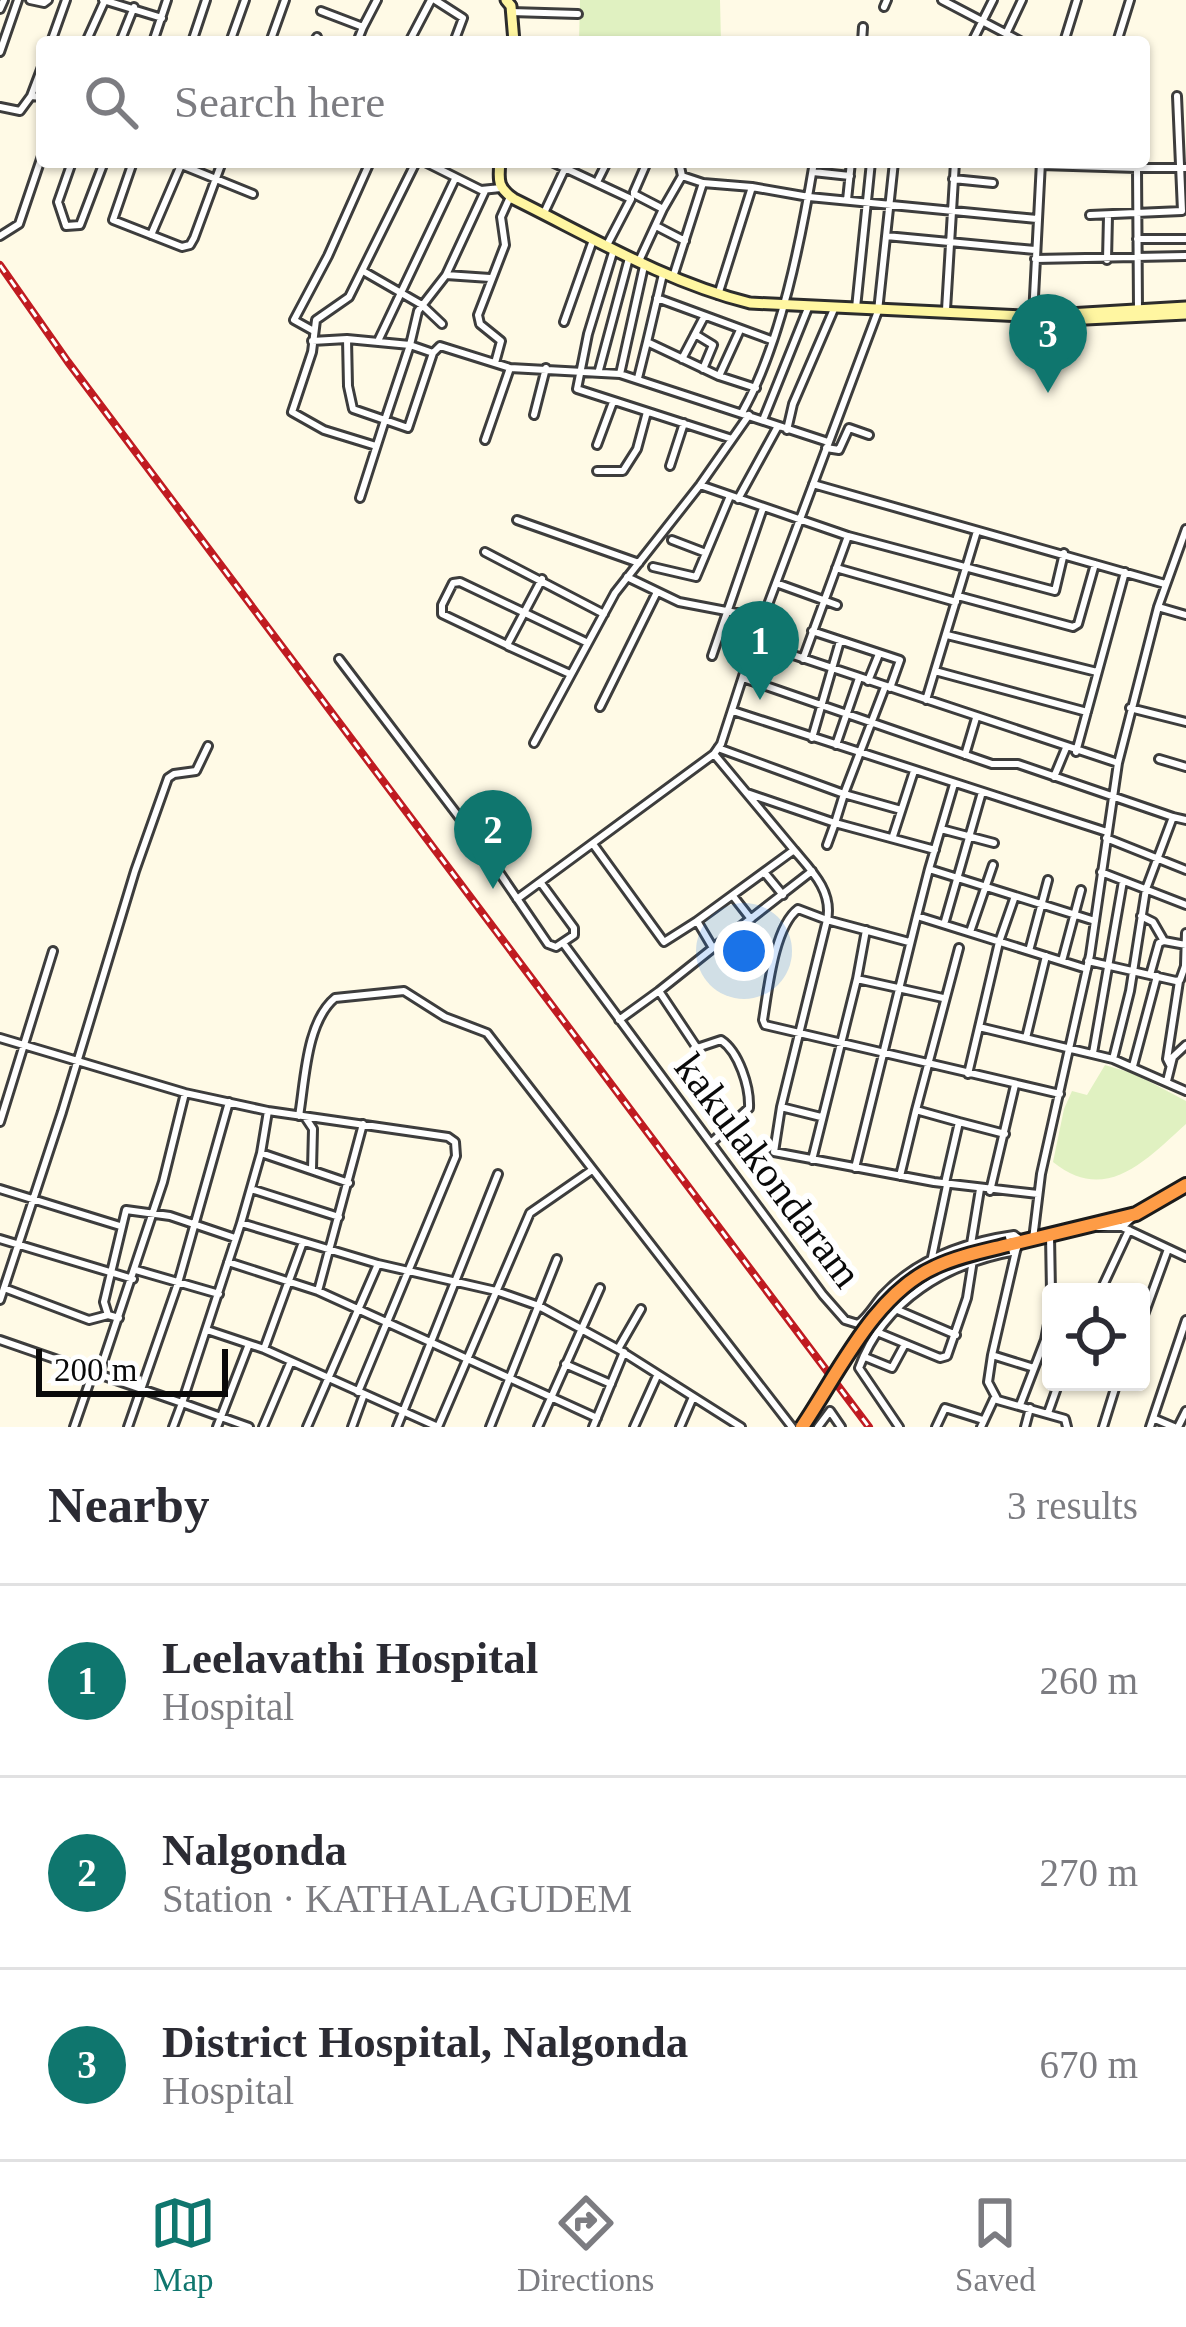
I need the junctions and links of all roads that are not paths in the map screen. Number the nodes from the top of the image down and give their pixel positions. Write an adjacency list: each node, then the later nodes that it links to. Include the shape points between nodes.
1 (4, 0): 21 (street)
2 (18, 0): 46 (street)
3 (30, 0): 4 (street)
4 (48, 0)
5 (66, 0): 30 (street)
6 (104, 0): 20 (street); 31 (street)
7 (166, 0): 25 (street)
8 (206, 0): 34 (street)
9 (245, 0): 35 (street)
10 (285, 0): 36 (street)
11 (377, 0): 27 (street)
12 (433, 0): 38 (street); 39 (street, via 463,18)
13 (550, 0): 23 (street)
14 (944, 0): 26 (street)
15 (993, 0): 26 (street)
16 (1022, 0): 29 (street)
17 (1077, 0): 44 (street)
18 (1130, 0): 45 (street)
19 (509, 4): 23 (street); 40 (street)
20 (134, 8): 25 (street); 32 (street)
21 (0, 9)
22 (321, 11): 27 (street)
23 (549, 13): 24 (street)
24 (578, 14)
25 (162, 18): 33 (street)
26 (982, 21): 29 (street); 42 (street)
27 (363, 27): 37 (street)
28 (863, 27): 41 (street)
29 (1006, 34): 43 (street)
30 (53, 36)
31 (89, 36)
32 (122, 36)
33 (156, 36)
34 (194, 36)
35 (232, 36)
36 (272, 36)
37 (359, 36)
38 (412, 36)
39 (456, 36)
40 (513, 36)
41 (862, 36)
42 (975, 36)
43 (1010, 36)
44 (1066, 36)
45 (1119, 36)
46 (0, 52)
47 (36, 83): 48 (street)
48 (31, 96): 50 (street); 51 (street, via 18,112)
49 (1177, 96): 77 (street)
50 (36, 97)
51 (0, 107)
52 (1150, 166): 77 (street)
53 (38, 168): 105 (street, via 19,224)
54 (70, 168): 55 (street, via 58,202 67,226 80,226)
55 (102, 168)
56 (131, 168): 106 (street, via 113,220)
57 (177, 168): 106 (street)
58 (191, 168): 80 (street)
59 (220, 168): 80 (street)
60 (367, 168): 140 (street, via 293,320)
61 (418, 168): 119 (street)
62 (433, 168): 81 (street)
63 (500, 168): 87 (street)
64 (565, 168): 100 (street)
65 (571, 168): 83 (street)
66 (604, 168): 83 (street)
67 (644, 168): 90 (street)
68 (680, 168): 78 (street)
69 (814, 168): 92 (street)
70 (818, 168): 79 (street)
71 (851, 168): 79 (street)
72 (871, 168): 94 (street)
73 (894, 168): 95 (street)
74 (954, 168): 82 (street)
75 (1041, 168): 103 (street)
76 (1137, 168): 99 (street)
77 (1184, 168): 98 (street)
78 (682, 176): 84 (street); 96 (street)
79 (850, 176): 93 (street)
80 (216, 178): 89 (street); 106 (street, via 190,245)
81 (454, 179): 88 (street); 123 (street)
82 (953, 179): 85 (street); 97 (street)
83 (597, 182): 90 (street)
84 (703, 183): 86 (street); 111 (street)
85 (993, 183)
86 (752, 187): 92 (street); 124 (street)
87 (501, 188): 88 (street); 91 (street)
88 (484, 190): 120 (street)
89 (254, 194)
90 (632, 196): 96 (street); 113 (street)
91 (510, 197): 100 (street); 122 (street, via 501,217 505,245)
92 (809, 197): 93 (street); 127 (street)
93 (847, 201): 94 (street)
94 (868, 201): 95 (street); 131 (street)
95 (890, 203): 97 (street); 107 (street)
96 (663, 209): 104 (street)
97 (953, 210): 103 (street); 112 (street)
98 (1184, 211): 99 (street)
99 (1137, 212): 102 (street); 109 (street)
100 (544, 214): 108 (street)
101 (1090, 215): 102 (street)
102 (1108, 215): 118 (street)
103 (1037, 219): 114 (street)
104 (656, 226): 111 (street); 117 (street)
105 (0, 236)
106 (151, 236)
107 (886, 236): 112 (street); 133 (street)
108 (593, 238): 113 (street); 138 (street)
109 (1137, 239): 110 (street); 116 (street)
110 (1186, 239)
111 (685, 241): 121 (street)
112 (950, 241): 114 (street); 134 (street)
113 (611, 247): 117 (street); 154 (street)
114 (1035, 254): 118 (street); 135 (street)
115 (1186, 256): 116 (street)
116 (1138, 258): 118 (street); 130 (street)
117 (638, 260): 121 (street); 156 (street); 157 (street)
118 (1107, 260)
119 (363, 271): 123 (street); 140 (street, via 349,297)
120 (446, 275): 122 (street); 126 (street)
121 (668, 275): 124 (street); 125 (street)
122 (490, 278): 151 (street, via 478,321 501,341)
123 (401, 292): 126 (street); 144 (street)
124 (718, 295): 127 (street)
125 (657, 298): 137 (street); 147 (street)
126 (422, 305): 139 (street); 148 (street)
127 (781, 306): 128 (street); 145 (street)
128 (808, 308): 129 (street); 166 (street)
129 (834, 309): 131 (street); 168 (street)
130 (1138, 309): 132 (street); 136 (street)
131 (856, 310): 133 (street)
132 (1186, 310): 136 (street)
133 (878, 311): 134 (street); 173 (street)
134 (946, 314): 135 (street)
135 (1033, 316): 136 (street)
136 (1057, 316)
137 (704, 317): 141 (street); 142 (street)
138 (563, 322)
139 (442, 324)
140 (312, 330): 146 (street)
141 (740, 330): 145 (street); 158 (street)
142 (695, 334): 150 (street); 155 (street, via 713,347)
143 (347, 339): 144 (street); 146 (street); 165 (street, via 353,409)
144 (379, 339): 148 (street)
145 (771, 340): 160 (street)
146 (312, 341): 174 (street, via 292,412)
147 (646, 342): 150 (street); 159 (street)
148 (410, 344): 149 (street); 165 (street)
149 (433, 353): 151 (street, via 444,346); 165 (street, via 408,428)
150 (682, 359): 155 (street)
151 (495, 363): 152 (street)
152 (510, 368): 153 (street); 171 (street)
153 (546, 368): 154 (street); 164 (street)
154 (579, 369): 156 (street); 161 (street, via 578,391)
155 (703, 369): 158 (street)
156 (599, 370): 157 (street)
157 (620, 374): 159 (street)
158 (719, 376): 160 (street)
159 (638, 378): 163 (street)
160 (755, 388): 163 (street)
161 (613, 403): 162 (street); 172 (street)
162 (647, 412): 167 (street); 176 (street, via 623,471)
163 (745, 413): 166 (street); 170 (street)
164 (535, 415)
165 (385, 419): 174 (street)
166 (763, 420): 168 (street)
167 (684, 423): 170 (street); 175 (street)
168 (782, 428): 173 (street); 180 (street)
169 (869, 435): 173 (street, via 849,428 838,450)
170 (732, 439): 178 (street)
171 (485, 440)
172 (597, 445)
173 (827, 445): 177 (street)
174 (376, 446): 179 (street)
175 (670, 466)
176 (598, 471)
177 (813, 484): 183 (street); 185 (street)
178 (700, 485): 180 (street); 192 (street)
179 (360, 498)
180 (734, 498): 181 (street); 190 (street)
181 (764, 508): 183 (street); 207 (street)
182 (517, 520): 192 (street)
183 (800, 520): 186 (street); 200 (street)
184 (1186, 530): 188 (street)
185 (976, 531): 191 (street); 196 (street)
186 (848, 536): 195 (street); 196 (street)
187 (673, 540): 190 (street)
188 (1182, 548): 201 (street)
189 (485, 552): 199 (street)
190 (706, 553): 194 (street, via 693,578)
191 (1064, 553): 193 (street); 196 (street, via 1055,591)
192 (639, 563): 198 (street)
193 (1096, 563): 197 (street); 203 (street, via 1073,627)
194 (653, 567)
195 (836, 568): 203 (street); 204 (street)
196 (966, 568): 203 (street)
197 (1125, 572): 201 (street); 224 (street)
198 (626, 577): 202 (street); 209 (street)
199 (542, 579): 208 (street); 209 (street)
200 (776, 583): 204 (street); 211 (street)
201 (1165, 584): 206 (street)
202 (656, 593): 207 (street); 231 (street)
203 (957, 599): 213 (street)
204 (824, 600): 205 (street); 212 (street)
205 (837, 605)
206 (1158, 607): 210 (street); 232 (street)
207 (728, 610): 211 (street); 219 (street)
208 (523, 614): 216 (street); 217 (street); 217 (street, via 460,582 445,598 445,616)
209 (604, 614): 216 (street)
210 (1186, 615)
211 (763, 618): 215 (street)
212 (812, 631): 214 (street); 221 (street)
213 (946, 635): 223 (street); 224 (street)
214 (840, 641): 218 (street); 222 (street)
215 (754, 642): 221 (street); 226 (street)
216 (587, 643): 225 (street)
217 (507, 645): 225 (street)
218 (879, 655): 227 (street); 228 (street, via 900,660)
219 (712, 656)
220 (339, 659): 288 (street)
221 (803, 659): 222 (street)
222 (830, 668): 227 (street); 230 (street)
223 (935, 671): 229 (street); 234 (street)
224 (1097, 672): 234 (street)
225 (570, 674): 240 (street)
226 (743, 678): 230 (street); 233 (street)
227 (863, 680): 228 (street); 235 (street)
228 (887, 688): 229 (street); 238 (street)
229 (926, 701): 236 (street)
230 (821, 706): 235 (street); 239 (street)
231 (600, 707)
232 (1130, 708): 237 (street); 249 (street)
233 (734, 712): 239 (street); 244 (street)
234 (1087, 712): 246 (street)
235 (845, 716): 238 (street); 241 (street)
236 (976, 718): 243 (street); 247 (street)
237 (1186, 722)
238 (871, 725): 245 (street); 247 (street)
239 (812, 738): 241 (street)
240 (534, 743)
241 (836, 745): 245 (street)
242 (208, 746): 335 (street, via 196,771 168,778)
243 (1066, 748): 246 (street); 252 (street)
244 (716, 751): 254 (street); 256 (street); 267 (street)
245 (862, 752): 251 (street); 256 (street)
246 (1076, 752): 249 (street)
247 (965, 755): 252 (street)
248 (1159, 759): 250 (street)
249 (1118, 763): 257 (street)
250 (1186, 767)
251 (914, 770): 253 (street); 258 (street)
252 (1054, 777): 257 (street)
253 (954, 784): 255 (street); 262 (street)
254 (743, 792): 261 (street); 269 (street)
255 (982, 793): 263 (street); 265 (street)
256 (844, 794): 258 (street); 261 (street)
257 (1112, 797): 259 (street); 263 (street)
258 (901, 810): 264 (street)
259 (1173, 817): 260 (street); 271 (street)
260 (1186, 820)
261 (835, 823): 264 (street); 268 (street)
262 (941, 829): 265 (street); 270 (street)
263 (1106, 835): 271 (street); 277 (street)
264 (892, 836): 270 (street)
265 (969, 837): 266 (street); 278 (street)
266 (994, 843)
267 (593, 844): 281 (street); 296 (street, via 664,942)
268 (827, 845)
269 (794, 850): 275 (street); 276 (street)
270 (935, 850): 273 (street)
271 (1157, 857): 274 (street); 283 (street)
272 (992, 865): 282 (street)
273 (929, 869): 278 (street); 292 (street)
274 (1186, 870)
275 (764, 872): 285 (street); 286 (street)
276 (812, 872): 285 (street); 295 (street, via 829,902)
277 (1101, 872): 280 (street); 297 (street)
278 (958, 879): 282 (street); 298 (street)
279 (1048, 880): 289 (street)
280 (1124, 880): 283 (street); 313 (street)
281 (541, 883): 288 (street); 305 (street, via 574,928)
282 (985, 887): 287 (street); 300 (street)
283 (1146, 889): 290 (street); 293 (street)
284 (1081, 890): 291 (street)
285 (782, 895): 294 (street)
286 (733, 896): 294 (street); 296 (street)
287 (1015, 896): 289 (street); 304 (street)
288 (518, 899): 305 (street, via 548,944)
289 (1041, 904): 291 (street); 310 (street)
290 (1186, 905)
291 (1075, 915): 297 (street); 312 (street)
292 (917, 916): 298 (street); 303 (street)
293 (1141, 916): 302 (street); 316 (street)
294 (751, 920): 307 (street)
295 (827, 920): 299 (street); 325 (street); 325 (street, via 798,909 780,938 763,1020)
296 (697, 921): 307 (street)
297 (1095, 921): 314 (street)
298 (944, 923): 300 (street)
299 (866, 930): 303 (street); 318 (street)
300 (970, 932): 304 (street)
301 (1186, 933): 306 (street)
302 (1163, 941): 306 (street); 317 (street)
303 (909, 942): 320 (street)
304 (999, 942): 310 (street); 324 (street)
305 (563, 944): 323 (street, kakulakondaram)
306 (1185, 945): 315 (street)
307 (712, 948): 321 (street)
308 (958, 948): 322 (street)
309 (53, 951): 329 (street)
310 (1029, 951): 311 (street)
311 (1046, 956): 312 (street); 327 (street)
312 (1062, 961): 314 (street)
313 (1108, 964): 314 (street); 316 (street); 332 (street)
314 (1088, 965): 331 (street)
315 (1185, 967): 319 (street)
316 (1134, 971): 317 (street); 334 (street)
317 (1154, 975): 319 (street); 338 (street)
318 (857, 979): 320 (street); 328 (street)
319 (1179, 981): 337 (street)
320 (898, 988): 322 (street); 333 (street)
321 (659, 991): 323 (street); 355 (street, via 697,1048 725,1041 744,1081 748,1108)
322 (943, 998): 336 (street)
323 (619, 1020): 355 (street, kakulakondaram)
324 (979, 1028): 327 (street); 339 (street)
325 (798, 1034): 328 (street); 346 (street)
326 (0, 1038): 329 (street)
327 (1026, 1038): 331 (street)
328 (839, 1045): 333 (street); 350 (street)
329 (26, 1046): 335 (street); 351 (street)
330 (1186, 1046): 337 (street)
331 (1071, 1049): 332 (street); 344 (street)
332 (1093, 1053): 334 (street)
333 (882, 1055): 336 (street); 358 (street)
334 (1113, 1059): 338 (street)
335 (74, 1062): 343 (street); 371 (street)
336 (926, 1064): 339 (street); 347 (street)
337 (1170, 1065): 340 (street)
338 (1133, 1067): 340 (street)
339 (968, 1074): 341 (street)
340 (1167, 1081): 342 (street)
341 (1015, 1084): 344 (street); 354 (street)
342 (1186, 1091)
343 (185, 1093): 345 (street); 373 (street)
344 (1060, 1094): 370 (street)
345 (229, 1102): 348 (street); 378 (street)
346 (781, 1107): 350 (street); 357 (street, via 773,1152)
347 (916, 1110): 352 (street); 362 (street)
348 (268, 1111): 349 (street); 356 (street)
349 (302, 1116): 353 (street); 359 (street, via 313,1130); 360 (street, via 309,1054 329,1001 404,991 487,1033)
350 (821, 1117): 357 (street)
351 (0, 1122)
352 (959, 1122): 354 (street); 364 (street)
353 (363, 1124): 363 (street); 395 (street, via 448,1137 458,1149)
354 (1005, 1134): 369 (street)
355 (710, 1143): 390 (street, kakulakondaram, via 850,1323)
356 (261, 1154): 359 (street); 367 (street)
357 (812, 1160): 358 (street)
358 (855, 1168): 362 (street)
359 (312, 1169): 363 (street)
360 (592, 1170): 406 (street, via 534,1208); 473 (street)
361 (498, 1174): 399 (street)
362 (900, 1176): 364 (street)
363 (349, 1183): 374 (street)
364 (946, 1184): 368 (street); 390 (street)
365 (1186, 1185): 372 (highway)
366 (0, 1189): 371 (street)
367 (251, 1189): 374 (street); 375 (street)
368 (980, 1189): 369 (street); 384 (street)
369 (990, 1191): 370 (street)
370 (1038, 1194): 385 (street)
371 (33, 1199): 377 (street); 386 (street)
372 (1136, 1214): 376 (highway); 379 (street)
373 (152, 1216): 377 (street, via 128,1209); 378 (street); 397 (street)
374 (339, 1216): 388 (street)
375 (241, 1223): 381 (street); 383 (street)
376 (1089, 1225): 379 (street); 380 (highway)
377 (120, 1226): 396 (street)
378 (195, 1226): 381 (street); 400 (street)
379 (1126, 1229): 387 (street); 402 (street)
380 (1050, 1235): 385 (highway); 401 (street)
381 (235, 1238): 393 (street)
382 (0, 1239): 386 (street)
383 (303, 1242): 388 (street); 398 (street)
384 (971, 1244): 385 (street, kakulakondaram, via 1014,1235); 390 (street, kakulakondaram)
385 (1020, 1244): 392 (street); 411 (highway, bridge, via 932,1268 899,1290); 429 (street)
386 (17, 1245): 396 (street); 403 (street)
387 (1168, 1249): 389 (street); 408 (street)
388 (330, 1250): 394 (street); 405 (street)
389 (1186, 1257)
390 (932, 1258)
391 (556, 1259): 410 (street)
392 (973, 1260): 411 (street); 421 (street)
393 (229, 1262): 398 (street); 407 (street)
394 (377, 1264): 395 (street); 413 (street)
395 (409, 1271): 399 (street); 417 (street)
396 (113, 1273): 397 (street); 414 (street)
397 (134, 1275): 400 (street); 415 (street)
398 (290, 1282): 405 (street); 427 (street)
399 (454, 1282): 406 (street); 424 (street)
400 (178, 1283): 407 (street); 440 (street)
401 (1051, 1283)
402 (1104, 1283)
403 (2, 1288): 409 (street); 414 (street, via 89,1320)
404 (600, 1288): 418 (street)
405 (318, 1291): 413 (street)
406 (496, 1291): 410 (street); 431 (street)
407 (219, 1294): 419 (street)
408 (1150, 1298)
409 (0, 1300)
410 (539, 1306): 418 (street); 438 (street)
411 (891, 1307): 420 (street); 421 (street); 474 (highway, bridge)
412 (641, 1309): 428 (street)
413 (358, 1310): 417 (street); 437 (street)
414 (107, 1316): 415 (street)
415 (119, 1318): 435 (street)
416 (1186, 1320): 457 (street)
417 (386, 1324): 424 (street); 443 (street)
418 (583, 1329): 428 (street); 433 (street)
419 (207, 1330): 425 (street); 447 (street)
420 (878, 1332): 426 (street); 430 (street)
421 (956, 1335): 426 (street, via 945,1358)
422 (0, 1340): 435 (street)
423 (1042, 1340): 434 (street)
424 (431, 1342): 431 (street); 452 (street)
425 (249, 1344): 427 (street); 453 (street)
426 (905, 1344): 430 (street, via 892,1368)
427 (264, 1349): 432 (street)
428 (621, 1351): 436 (street); 439 (street)
429 (992, 1355): 434 (street); 446 (street, via 988,1382)
430 (864, 1356): 477 (street, via 861,1373)
431 (468, 1358): 438 (street); 467 (street)
432 (290, 1361): 437 (street); 463 (street)
433 (565, 1364): 439 (street); 445 (street)
434 (1034, 1368): 448 (street)
435 (96, 1373): 440 (street); 458 (street)
436 (657, 1376): 444 (street); 470 (street)
437 (327, 1378): 443 (street); 464 (street)
438 (511, 1382): 445 (street); 468 (street)
439 (611, 1384): 454 (street)
440 (142, 1390): 447 (street); 459 (street)
441 (1056, 1391): 451 (street)
442 (1114, 1391): 481 (street)
443 (362, 1393): 452 (street); 465 (street)
444 (694, 1396): 455 (street); 471 (street)
445 (551, 1397): 454 (street); 469 (street)
446 (997, 1400): 448 (street); 456 (street)
447 (182, 1403): 453 (street); 460 (street)
448 (1020, 1405): 449 (street)
449 (1030, 1408): 451 (street); 479 (street)
450 (1186, 1412): 482 (street)
451 (1048, 1413): 480 (street)
452 (402, 1414): 466 (street); 467 (street)
453 (221, 1417): 461 (street); 462 (street)
454 (595, 1423)
455 (729, 1423): 472 (street)
456 (982, 1423): 478 (street, via 945,1408)
457 (1152, 1423): 482 (street)
458 (74, 1427)
459 (128, 1427)
460 (173, 1427)
461 (217, 1427)
462 (249, 1427)
463 (263, 1427)
464 (308, 1427)
465 (352, 1427)
466 (397, 1427)
467 (438, 1427)
468 (490, 1427)
469 (538, 1427)
470 (634, 1427)
471 (680, 1427)
472 (741, 1427)
473 (792, 1427)
474 (802, 1427)
475 (818, 1427): 476 (street, via 830,1411)
476 (841, 1427)
477 (899, 1427)
478 (936, 1427)
479 (1025, 1427)
480 (1067, 1427)
481 (1103, 1427)
482 (1176, 1427)

